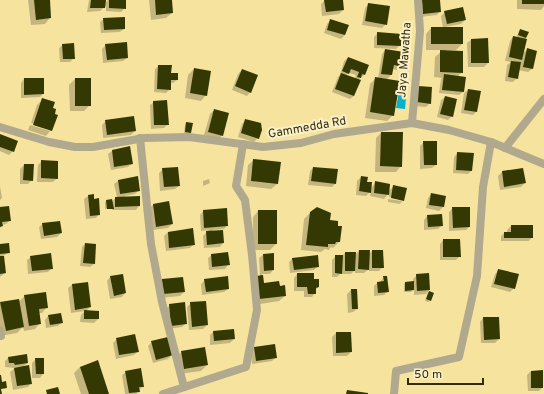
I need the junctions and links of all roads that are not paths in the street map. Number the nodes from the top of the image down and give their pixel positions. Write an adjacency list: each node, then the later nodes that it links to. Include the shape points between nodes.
1 (418, 0): 3 (street, Jaya Mawatha, via 420,31)
2 (544, 99): 8 (street)
3 (412, 123): 6 (street, Gammedda Rd); 7 (street, Gammedda Rd, via 334,134 301,143 263,147)
4 (0, 126): 5 (street, Gammedda Rd, via 49,142 75,147 93,147)
5 (140, 138): 7 (street, Gammedda Rd, via 189,137); 10 (street, via 151,244 162,302)
6 (492, 142): 8 (street, Gammedda Rd); 12 (street, via 483,187 478,276 459,357 396,371)
7 (243, 144): 10 (street, via 236,186 245,200 257,310 246,367)
8 (505, 148): 9 (street, Gammedda Rd)
9 (544, 164)
10 (184, 386): 11 (street)
11 (163, 394)
12 (394, 394)

